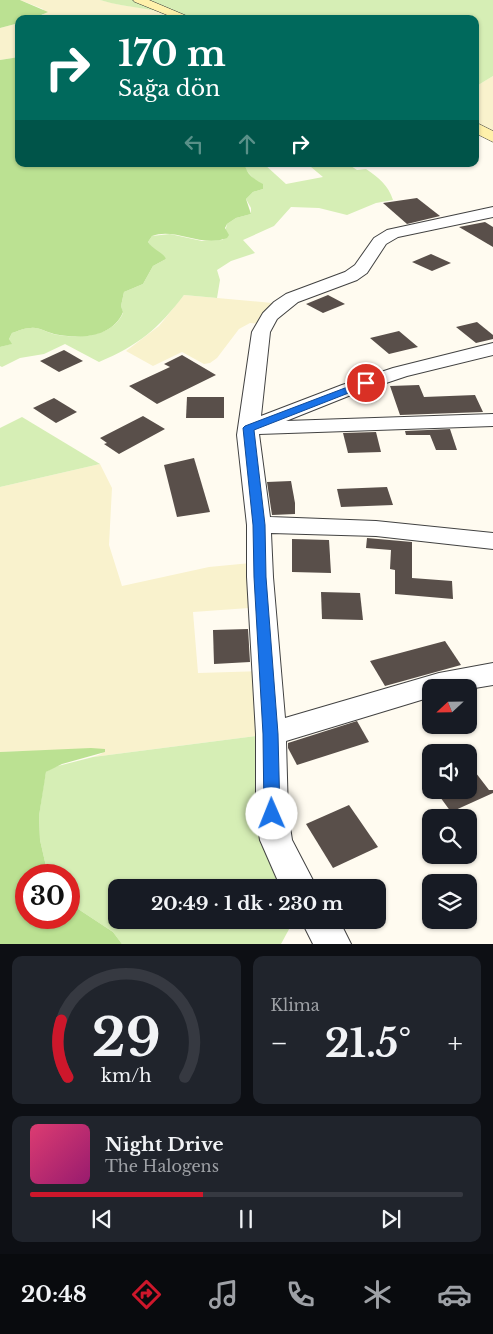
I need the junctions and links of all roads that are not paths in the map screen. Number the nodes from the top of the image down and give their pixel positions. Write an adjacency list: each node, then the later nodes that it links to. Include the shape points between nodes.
1 (139, 0): 2 (street)
2 (178, 15)
3 (479, 128): 4 (street)
4 (493, 137)
5 (493, 212): 8 (street, via 393,233 380,241 361,269 351,276 292,298 280,306 269,317 262,332)
6 (493, 349): 8 (street, via 400,372)
7 (493, 420): 8 (street)
8 (249, 428): 9 (street)
9 (259, 525): 10 (street, via 358,526); 12 (street)
10 (493, 541)
11 (493, 674): 12 (street, via 439,684)
12 (271, 734): 13 (street, via 272,814 276,840)
13 (295, 879)
14 (324, 929): 15 (street)
15 (333, 944)

